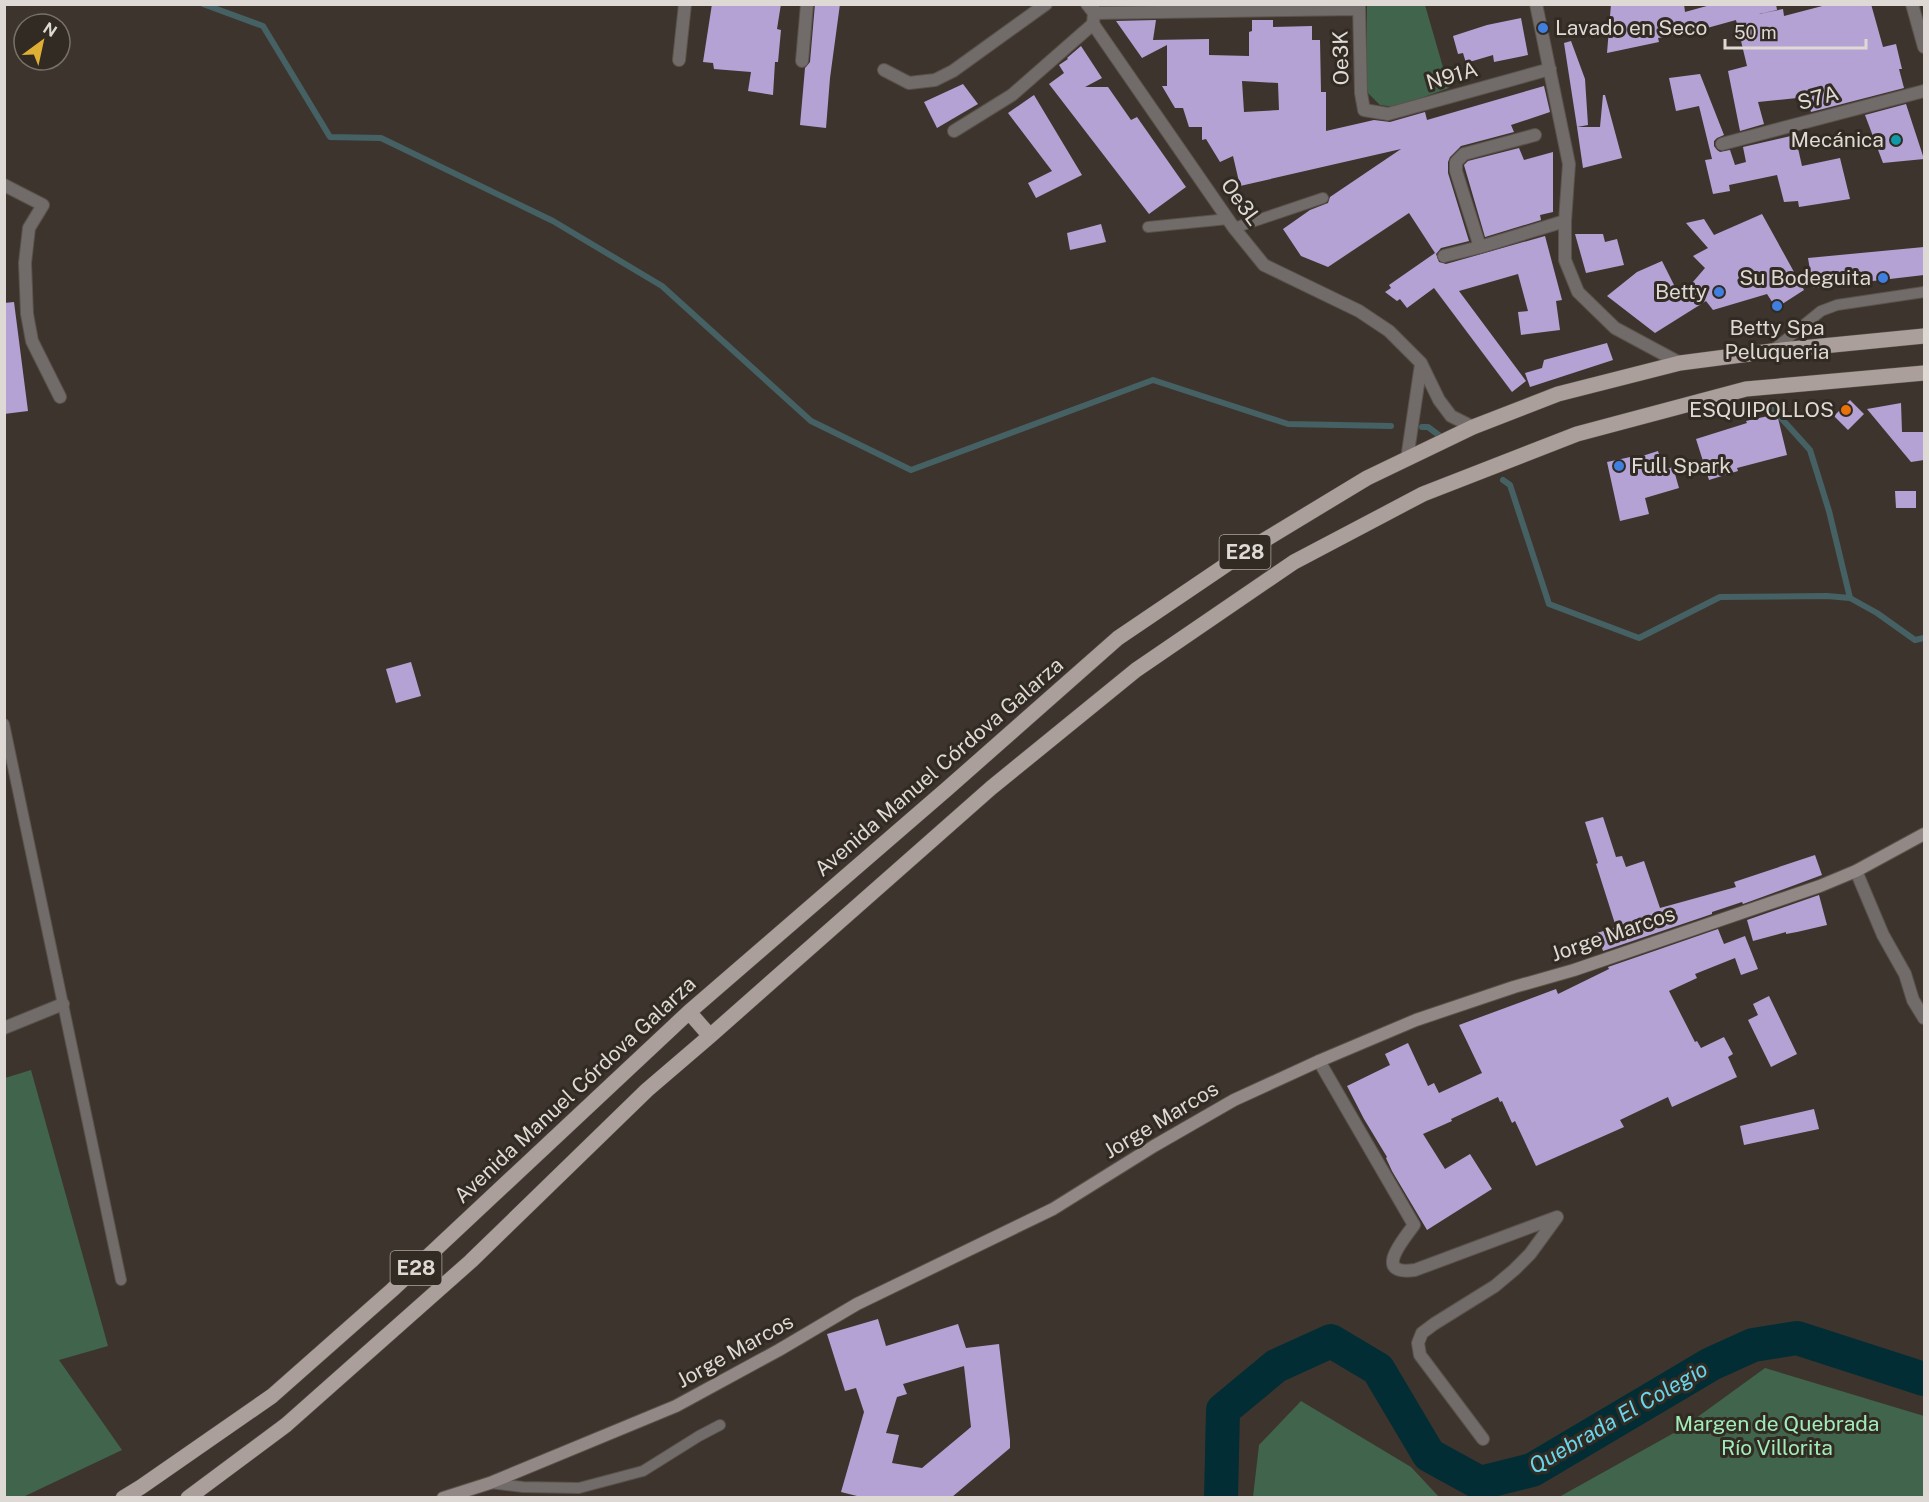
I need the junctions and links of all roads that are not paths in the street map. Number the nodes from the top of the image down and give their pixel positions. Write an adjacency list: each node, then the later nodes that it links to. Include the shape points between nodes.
1 (685, 4): 9 (street)
2 (807, 4): 10 (street)
3 (1046, 4): 12 (street, via 935,80 909,83)
4 (1536, 4): 11 (street)
5 (1912, 4): 8 (street)
6 (1359, 7): 7 (street); 14 (street, Oe3K)
7 (1092, 11): 15 (street, via 1012,95); 21 (street, Oe3L)
8 (1924, 40)
9 (679, 60)
10 (802, 61)
11 (1550, 69): 14 (street, N91A, via 1388,114); 20 (street, via 1569,164)
12 (884, 70)
13 (1924, 91): 17 (street, S7A)
14 (1364, 110)
15 (954, 131)
16 (1536, 135): 23 (street, via 1464,154 1456,162)
17 (1722, 144)
18 (4, 185): 31 (street, via 43,205 29,228 25,263 27,314 32,341)
19 (1323, 198): 21 (lane)
20 (1564, 221): 23 (street); 29 (street, via 1565,260 1578,292 1615,327)
21 (1231, 224): 22 (lane); 28 (street, Oe3L, via 1264,266 1359,311 1389,331)
22 (1148, 226)
23 (1480, 247): 24 (street)
24 (1444, 256)
25 (1924, 292): 27 (lane, via 1821,311)
26 (1924, 336): 27 (main road, Avenida Manuel Córdova Galarza / E28)
27 (1772, 351): 29 (main road, Avenida Manuel Córdova Galarza / E28)
28 (1421, 363): 32 (street, Oe3L, via 1451,416); 33 (street)
29 (1680, 363): 32 (main road, Avenida Manuel Córdova Galarza / E28, via 1558,394)
30 (1924, 373): 41 (main road, E28, via 1746,390 1577,434 1423,494 1294,562 1136,670 991,788)
31 (60, 397)
32 (1473, 428): 33 (main road, Avenida Manuel Córdova Galarza / E28)
33 (1407, 459): 38 (main road, Avenida Manuel Córdova Galarza / E28, via 1367,478 1248,550 1118,638)
34 (4, 724): 37 (lane)
35 (1924, 834): 36 (main road, Jorge Marcos)
36 (1856, 871): 39 (street); 42 (main road, Jorge Marcos, via 1574,970 1416,1020)
37 (63, 1004): 40 (street); 43 (lane)
38 (688, 1012): 41 (main road); 48 (main road, Avenida Manuel Córdova Galarza / E28, via 401,1282 272,1396)
39 (1924, 1018)
40 (4, 1028)
41 (710, 1036): 49 (main road, E28, via 647,1090 471,1261 286,1425)
42 (1319, 1061): 45 (street, via 1414,1225 1392,1256 1396,1268 1404,1272 1415,1270 1557,1217 1514,1270 1422,1333 1418,1343 1420,1355); 46 (main road, Jorge Marcos, via 1234,1100 1053,1209 857,1304 676,1406)
43 (122, 1280)
44 (720, 1425): 47 (lane, via 643,1471)
45 (1483, 1439)
46 (490, 1483): 47 (lane); 50 (main road, Jorge Marcos)
47 (579, 1488): 51 (lane)
48 (123, 1497)
49 (188, 1497)
50 (443, 1497)
51 (590, 1497)

